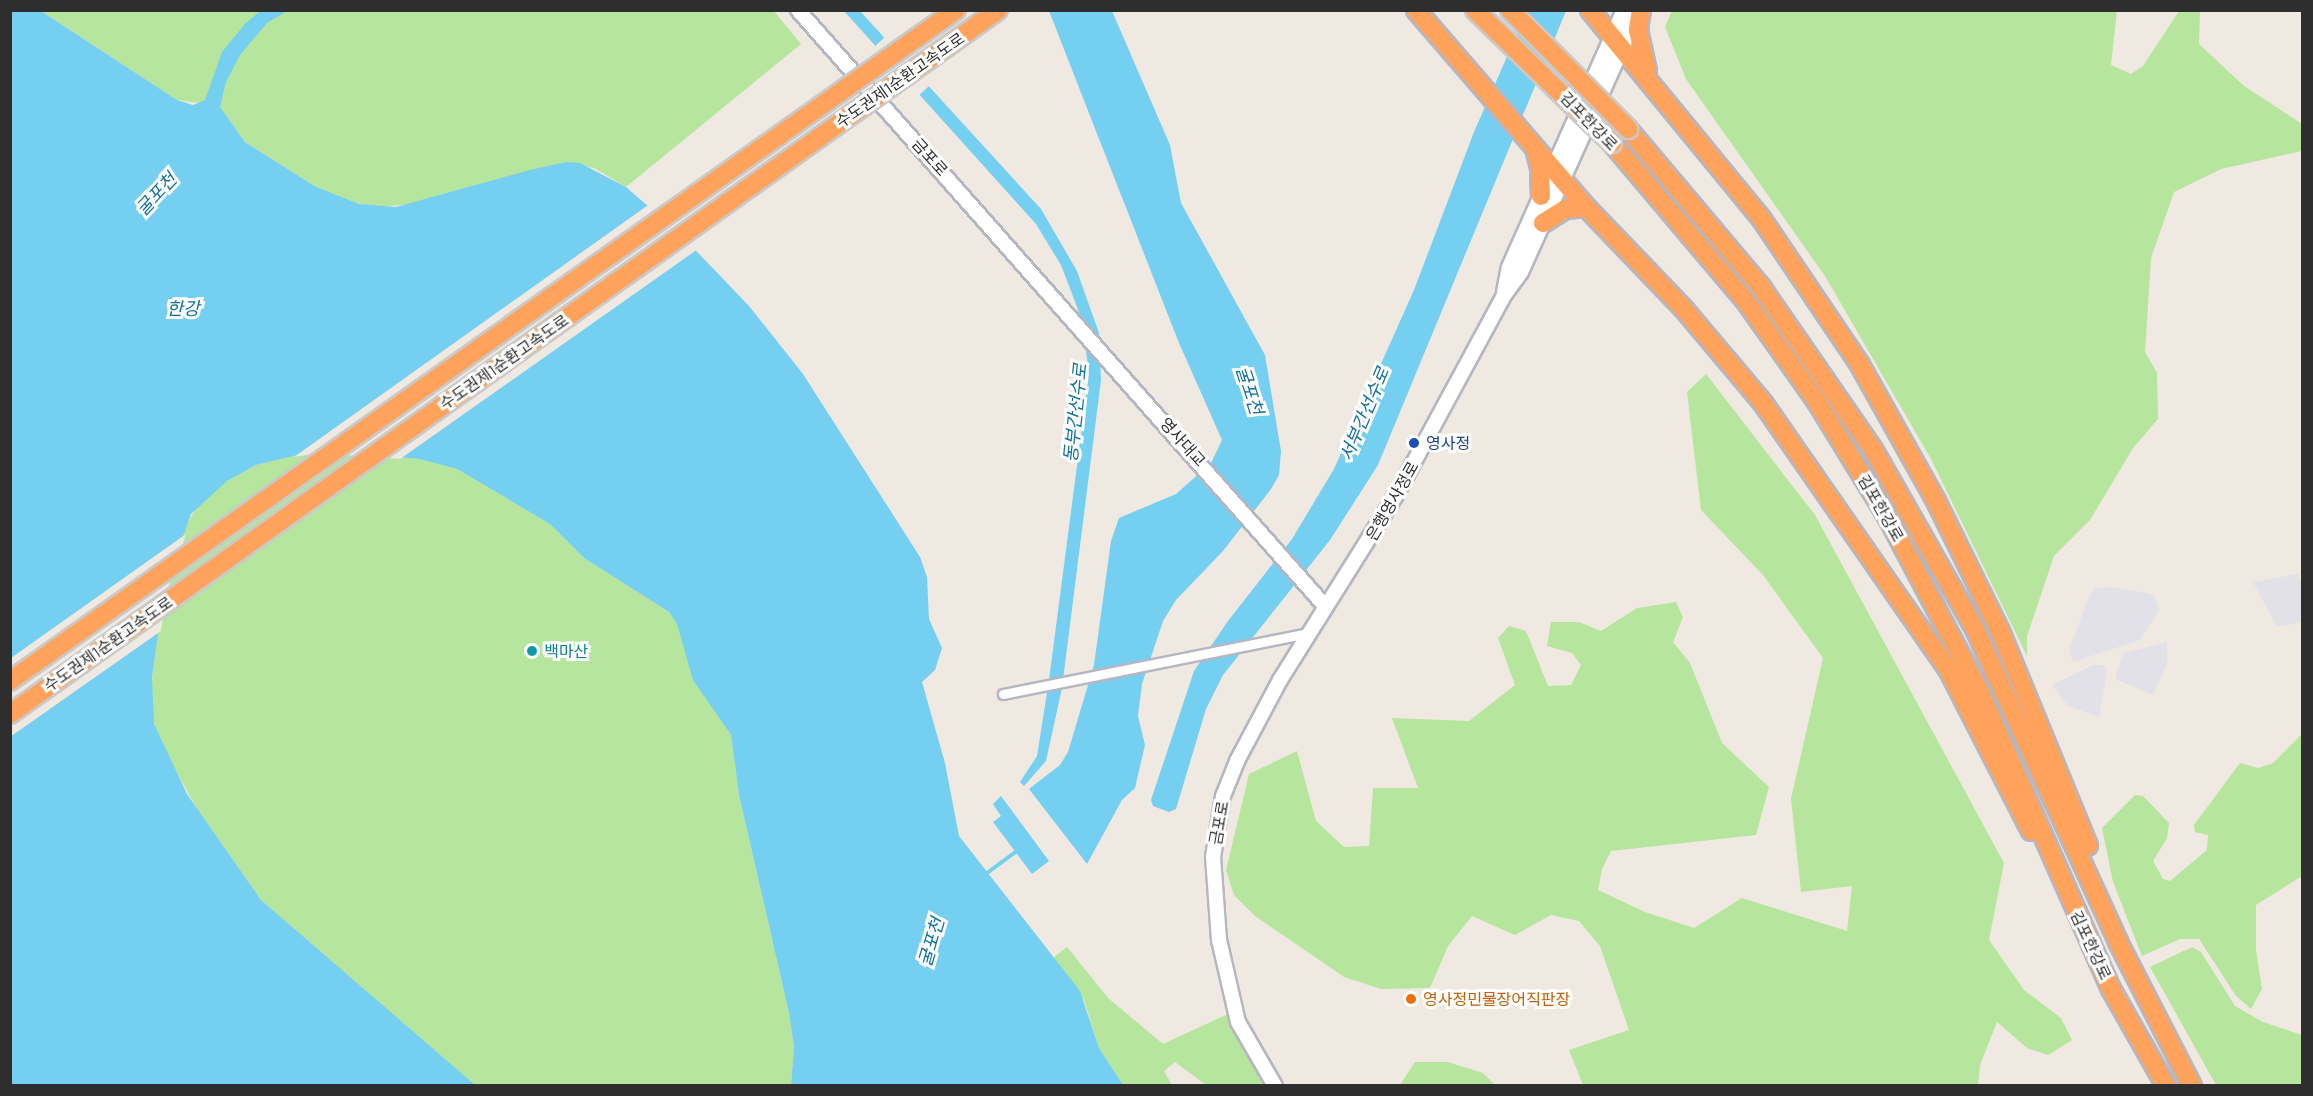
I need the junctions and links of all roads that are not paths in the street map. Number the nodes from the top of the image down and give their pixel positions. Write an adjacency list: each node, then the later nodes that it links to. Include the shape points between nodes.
1 (798, 10): 19 (main road, 금포로)
2 (956, 10): 22 (highway, 수도권제1순환고속도로, bridge)
3 (998, 10): 24 (highway, 수도권제1순환고속도로, bridge)
4 (1416, 10): 13 (highway)
5 (1475, 10): 25 (highway, 김포한강로, bridge, via 1612,143 1747,303 1849,453 1955,641)
6 (1510, 10): 26 (highway, 김포한강로, bridge, via 1628,129 1761,286 1874,450 1975,629)
7 (1590, 10): 11 (highway)
8 (1618, 10): 11 (main road)
9 (1624, 10): 11 (main road, 은행영사정로)
10 (1640, 10): 11 (main road, 은행영사정로); 12 (highway, via 1641,52)
11 (1617, 42): 12 (highway); 14 (main road, 은행영사정로)
12 (1651, 81): 26 (highway, via 1761,218 1828,316 1936,501 2000,631 2059,769)
13 (1529, 140): 14 (highway); 15 (highway, via 1540,168)
14 (1558, 173): 15 (main road, 은행영사정로); 16 (highway); 17 (main road, 은행영사정로)
15 (1541, 196): 18 (main road, 은행영사정로, via 1509,267)
16 (1586, 207): 17 (highway, via 1565,209); 25 (highway, via 1690,316 1763,403 1798,452 1948,669 2017,809)
17 (1543, 223): 18 (main road, 은행영사정로, via 1521,272)
18 (1503, 297): 20 (main road, 은행영사정로, via 1395,497)
19 (1062, 304): 20 (main road, 영사대교)
20 (1325, 606): 21 (main road, 금포로)
21 (1307, 633): 23 (street); 27 (main road, 금포로, via 1237,761 1223,796 1215,839 1218,931 1230,993 1250,1047)
22 (10, 681)
23 (1003, 694)
24 (10, 714)
25 (2056, 868): 28 (highway, 김포한강로, via 2111,989)
26 (2118, 942): 29 (highway, 김포한강로)
27 (1275, 1086)
28 (2166, 1086)
29 (2192, 1086)

